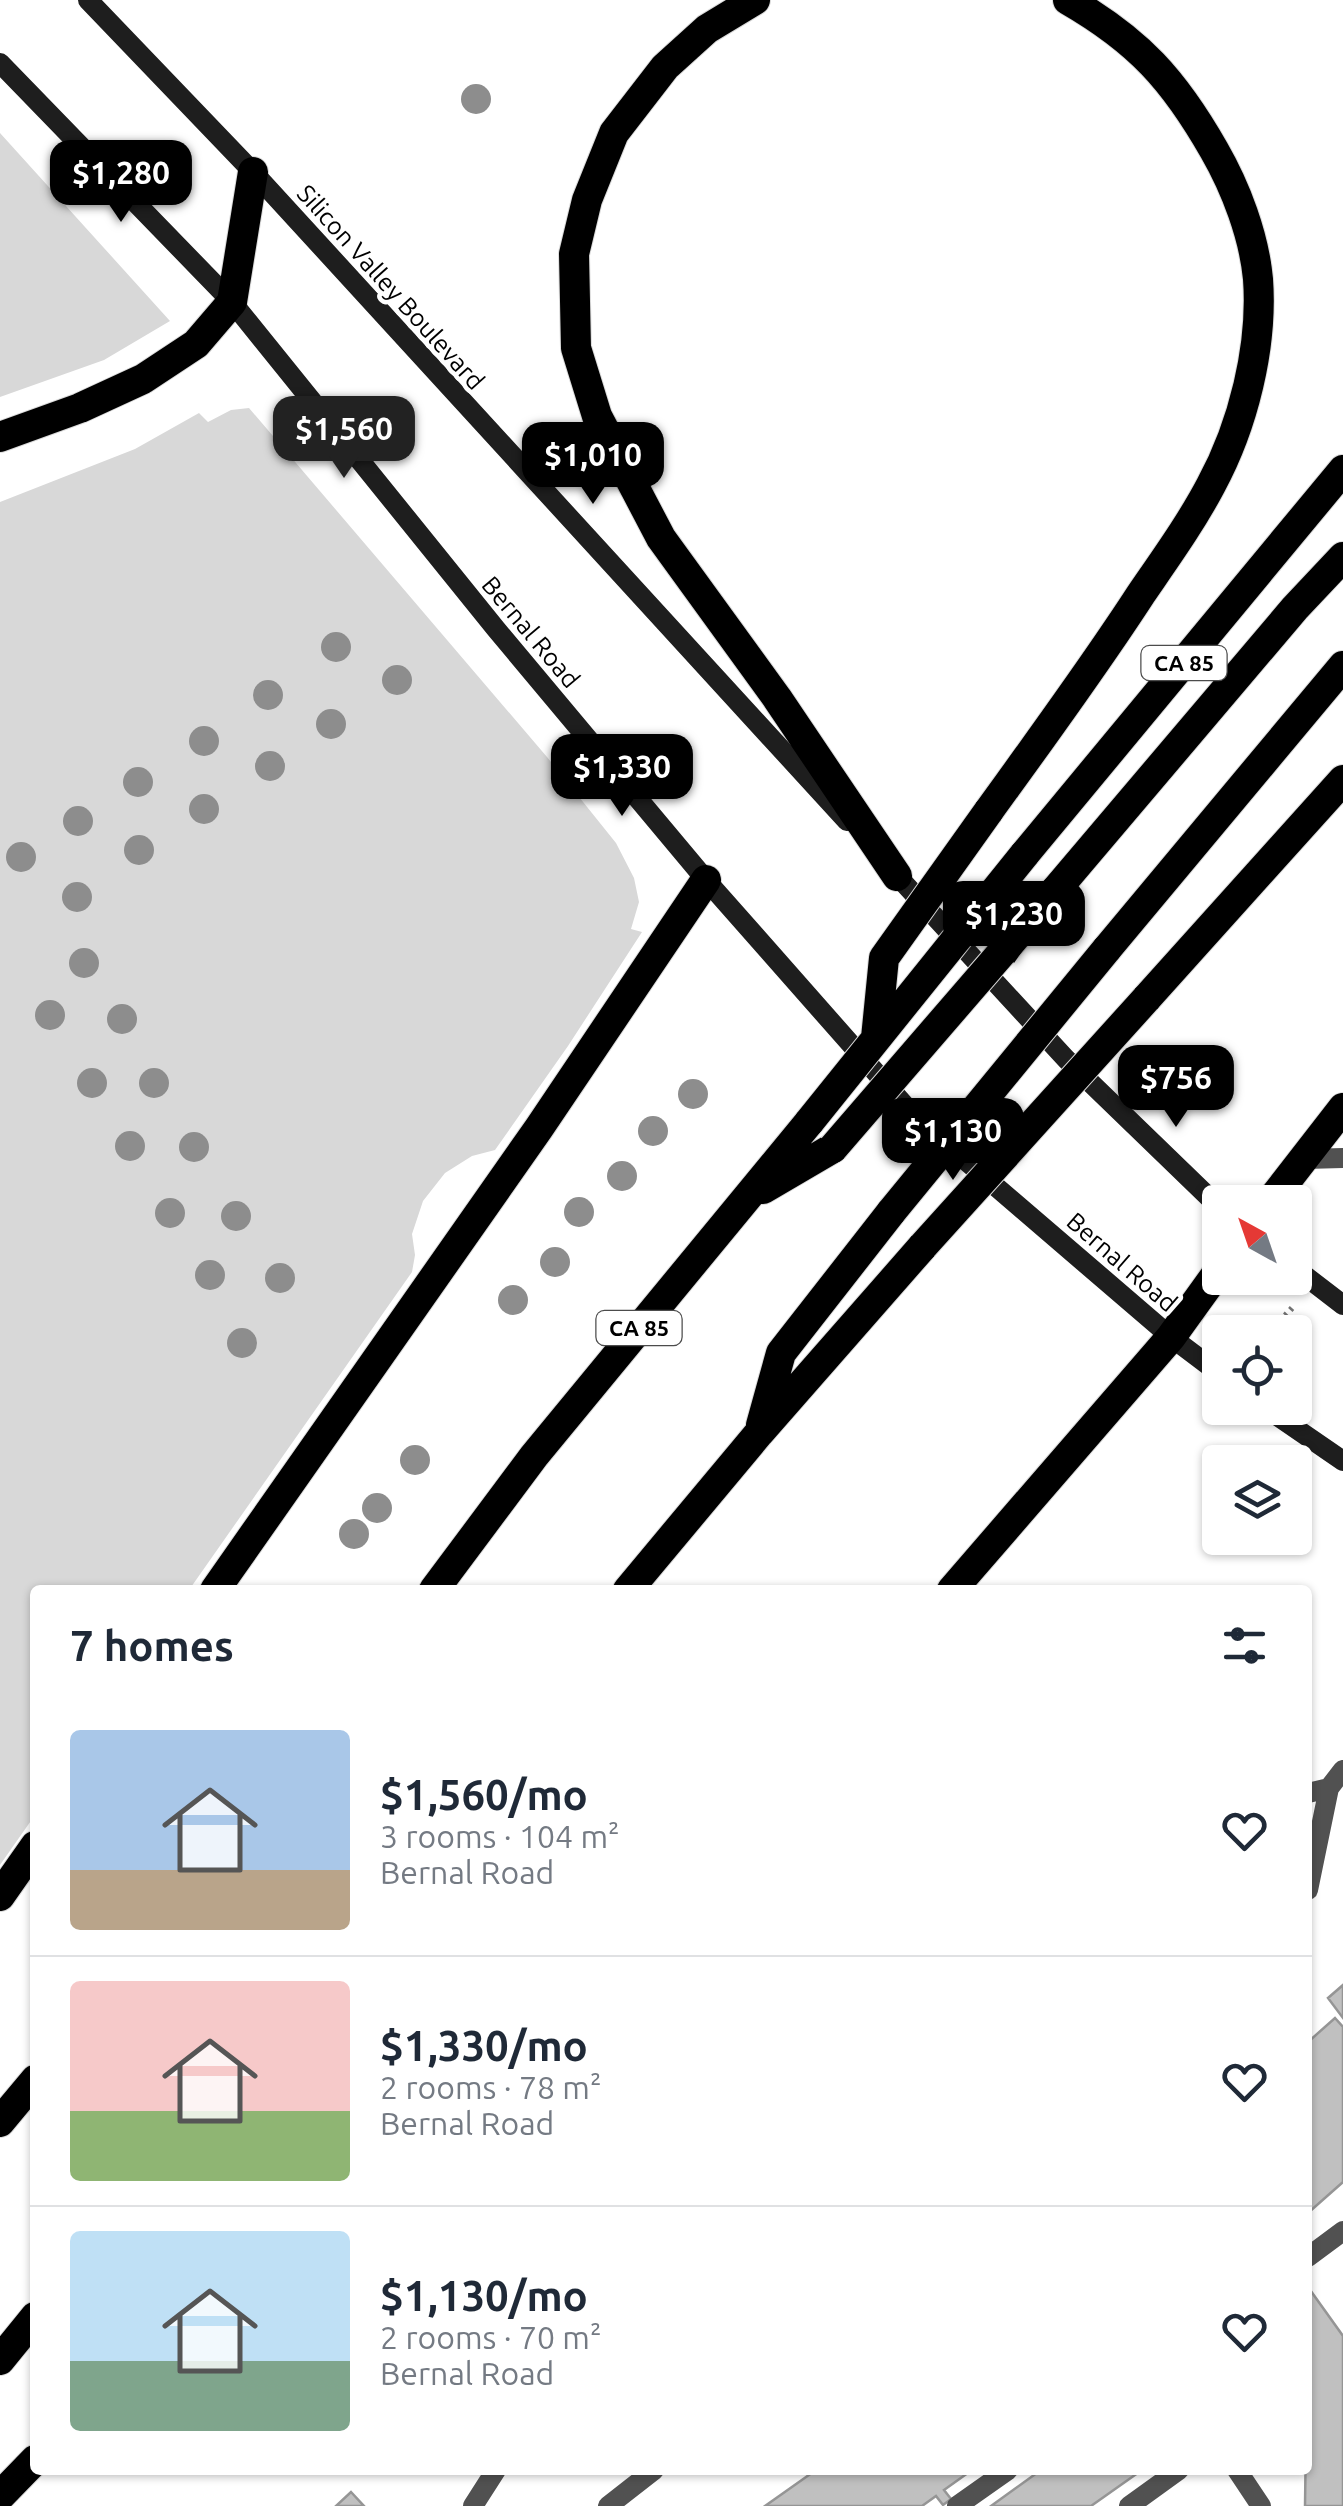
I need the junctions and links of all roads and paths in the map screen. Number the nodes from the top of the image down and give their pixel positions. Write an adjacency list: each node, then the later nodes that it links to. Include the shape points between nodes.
1 (88, 0): 5 (main road, Silicon Valley Boulevard)
2 (755, 0): 12 (highway, via 675,57 614,134 574,254 576,348 596,416 662,538)
3 (1068, 0): 14 (highway, bridge, via 1152,59 1224,166 1258,279 1256,334 1233,436 1212,485 1106,648 884,958)
4 (0, 63): 6 (main road, Bernal Road)
5 (253, 172): 6 (highway); 12 (main road, Silicon Valley Boulevard)
6 (232, 302): 7 (highway, via 196,344 143,379); 13 (main road, Bernal Road)
7 (0, 438)
8 (1343, 470): 14 (highway, CA 85, bridge)
9 (1343, 557): 20 (highway, bridge, via 833,1148)
10 (1343, 666): 29 (highway, bridge, via 780,1353)
11 (1343, 780): 29 (highway, bridge)
12 (897, 876): 19 (main road, via 1066,1059)
13 (706, 880): 26 (main road, Bernal Road, via 916,1118); 31 (highway)
14 (876, 1038): 20 (highway, CA 85, bridge)
15 (1343, 1108): 16 (highway)
16 (1304, 1158): 17 (lane); 18 (highway)
17 (1343, 1158)
18 (1283, 1185)
19 (1202, 1191)
20 (744, 1200): 32 (highway, CA 85)
21 (1312, 1281): 23 (main road)
22 (1202, 1294): 26 (highway)
23 (1343, 1305)
24 (1293, 1307): 25 (path)
25 (1286, 1315)
26 (1171, 1337): 27 (main road, Bernal Road); 34 (highway)
27 (1202, 1360)
28 (1290, 1425): 30 (main road)
29 (759, 1433): 33 (highway)
30 (1343, 1462)
31 (218, 1585)
32 (438, 1585)
33 (632, 1585)
34 (956, 1585)
35 (1343, 1770): 36 (lane)
36 (1329, 1788): 37 (lane); 39 (lane)
37 (1312, 1792)
38 (30, 1853): 40 (highway)
39 (1312, 1871)
40 (0, 1896)
41 (30, 2086): 42 (highway)
42 (0, 2122)
43 (1343, 2231): 44 (lane)
44 (1312, 2253)
45 (30, 2323): 46 (highway)
46 (0, 2360)
47 (30, 2465): 53 (highway)
48 (493, 2475): 54 (lane)
49 (648, 2475): 55 (lane)
50 (1001, 2475): 56 (lane)
51 (1172, 2475): 57 (lane)
52 (1240, 2475): 58 (lane)
53 (0, 2496)
54 (473, 2506)
55 (608, 2506)
56 (957, 2506)
57 (1129, 2506)
58 (1261, 2506)

